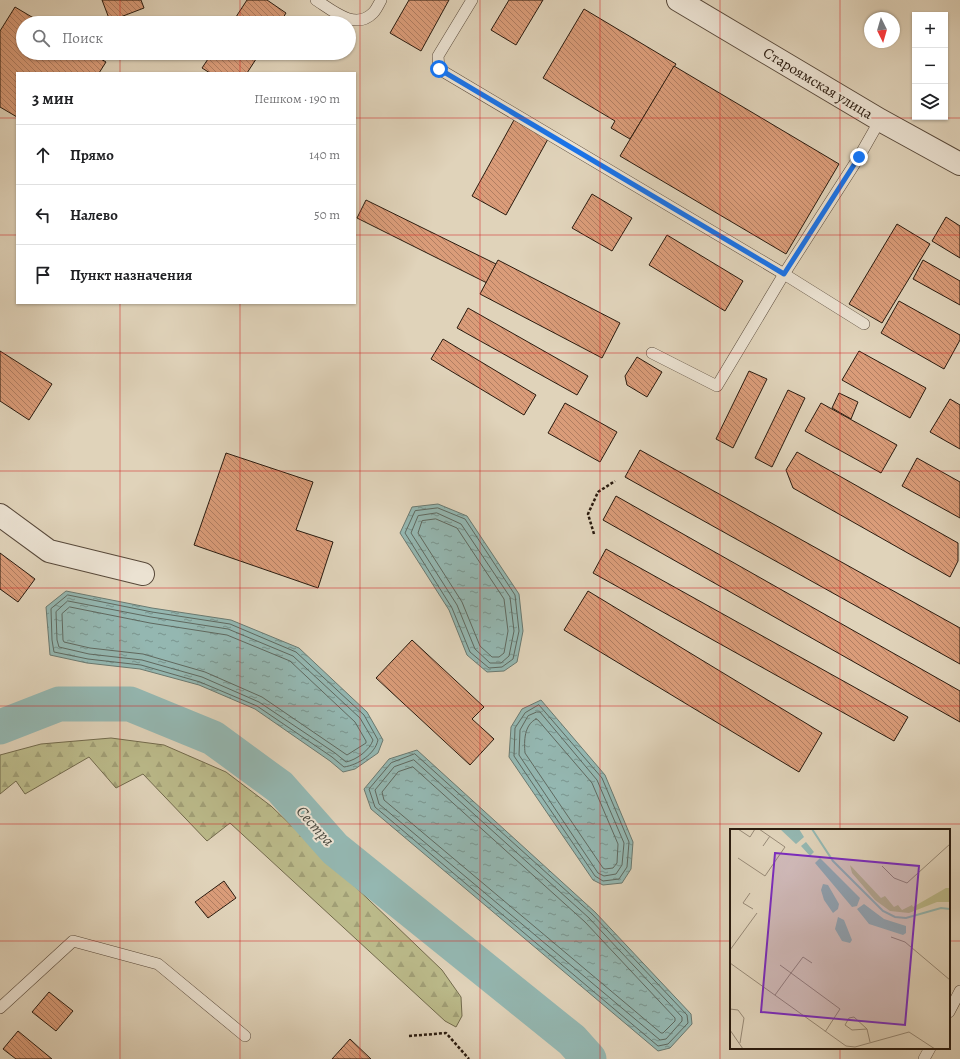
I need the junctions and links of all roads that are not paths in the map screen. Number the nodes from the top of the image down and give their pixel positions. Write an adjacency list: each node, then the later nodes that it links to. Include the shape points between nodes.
1 (316, 0): 5 (lane)
2 (381, 0): 6 (lane, via 373,13 364,20)
3 (472, 0): 9 (lane, via 438,56 439,69)
4 (678, 0): 7 (street, Староямская улица)
5 (340, 16)
6 (356, 20)
7 (880, 120): 8 (street, Староямская улица); 9 (lane)
8 (960, 164)
9 (784, 274): 10 (lane); 11 (lane, via 717,386)
10 (864, 324)
11 (652, 353)
12 (0, 515): 13 (street, via 49,550)
13 (143, 574)
14 (960, 991): 16 (lane)
15 (0, 1008): 17 (lane, via 72,941 158,964)
16 (950, 1010)
17 (245, 1036)
18 (929, 1049): 19 (lane)
19 (924, 1059)

